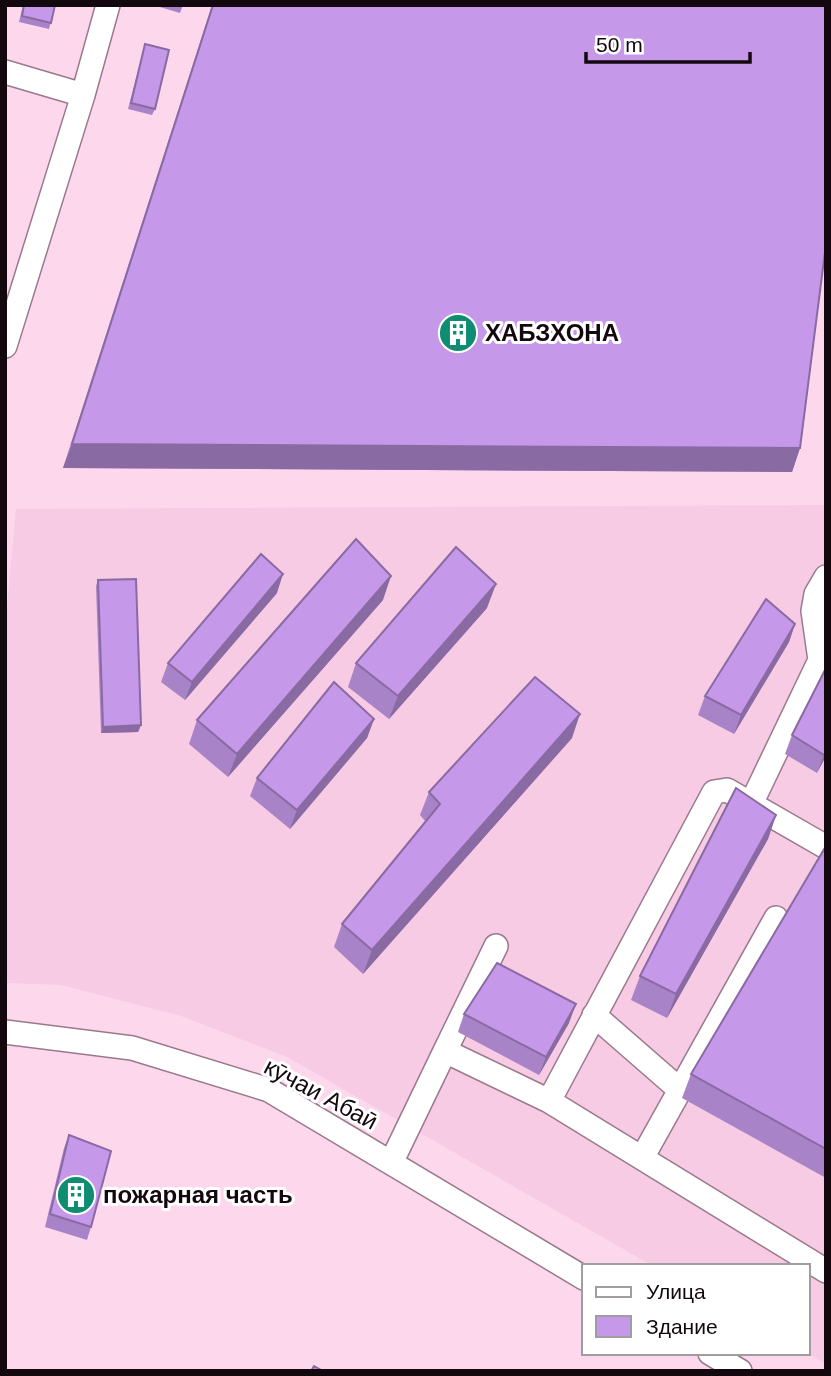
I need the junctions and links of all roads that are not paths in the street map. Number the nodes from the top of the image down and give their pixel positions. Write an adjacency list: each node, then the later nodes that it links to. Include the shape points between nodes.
1 (108, 5): 3 (street)
2 (5, 72): 3 (street)
3 (83, 95): 4 (street)
4 (5, 345)
5 (826, 577): 6 (street, via 813,611 820,660)
6 (751, 804): 7 (street); 10 (street, via 727,790 714,792)
7 (826, 847)
8 (776, 918): 13 (street)
9 (496, 946): 12 (street)
10 (594, 1015): 13 (street); 14 (street)
11 (5, 1032): 16 (street, кӯчаи Абаӣ, via 132,1048 269,1090)
12 (445, 1051): 14 (street); 16 (street)
13 (680, 1090): 15 (street)
14 (549, 1101): 15 (street)
15 (642, 1158): 17 (street)
16 (391, 1163): 18 (street, кӯчаи Абаӣ)
17 (826, 1271)
18 (582, 1277)
19 (713, 1355): 20 (street)
20 (740, 1371)

